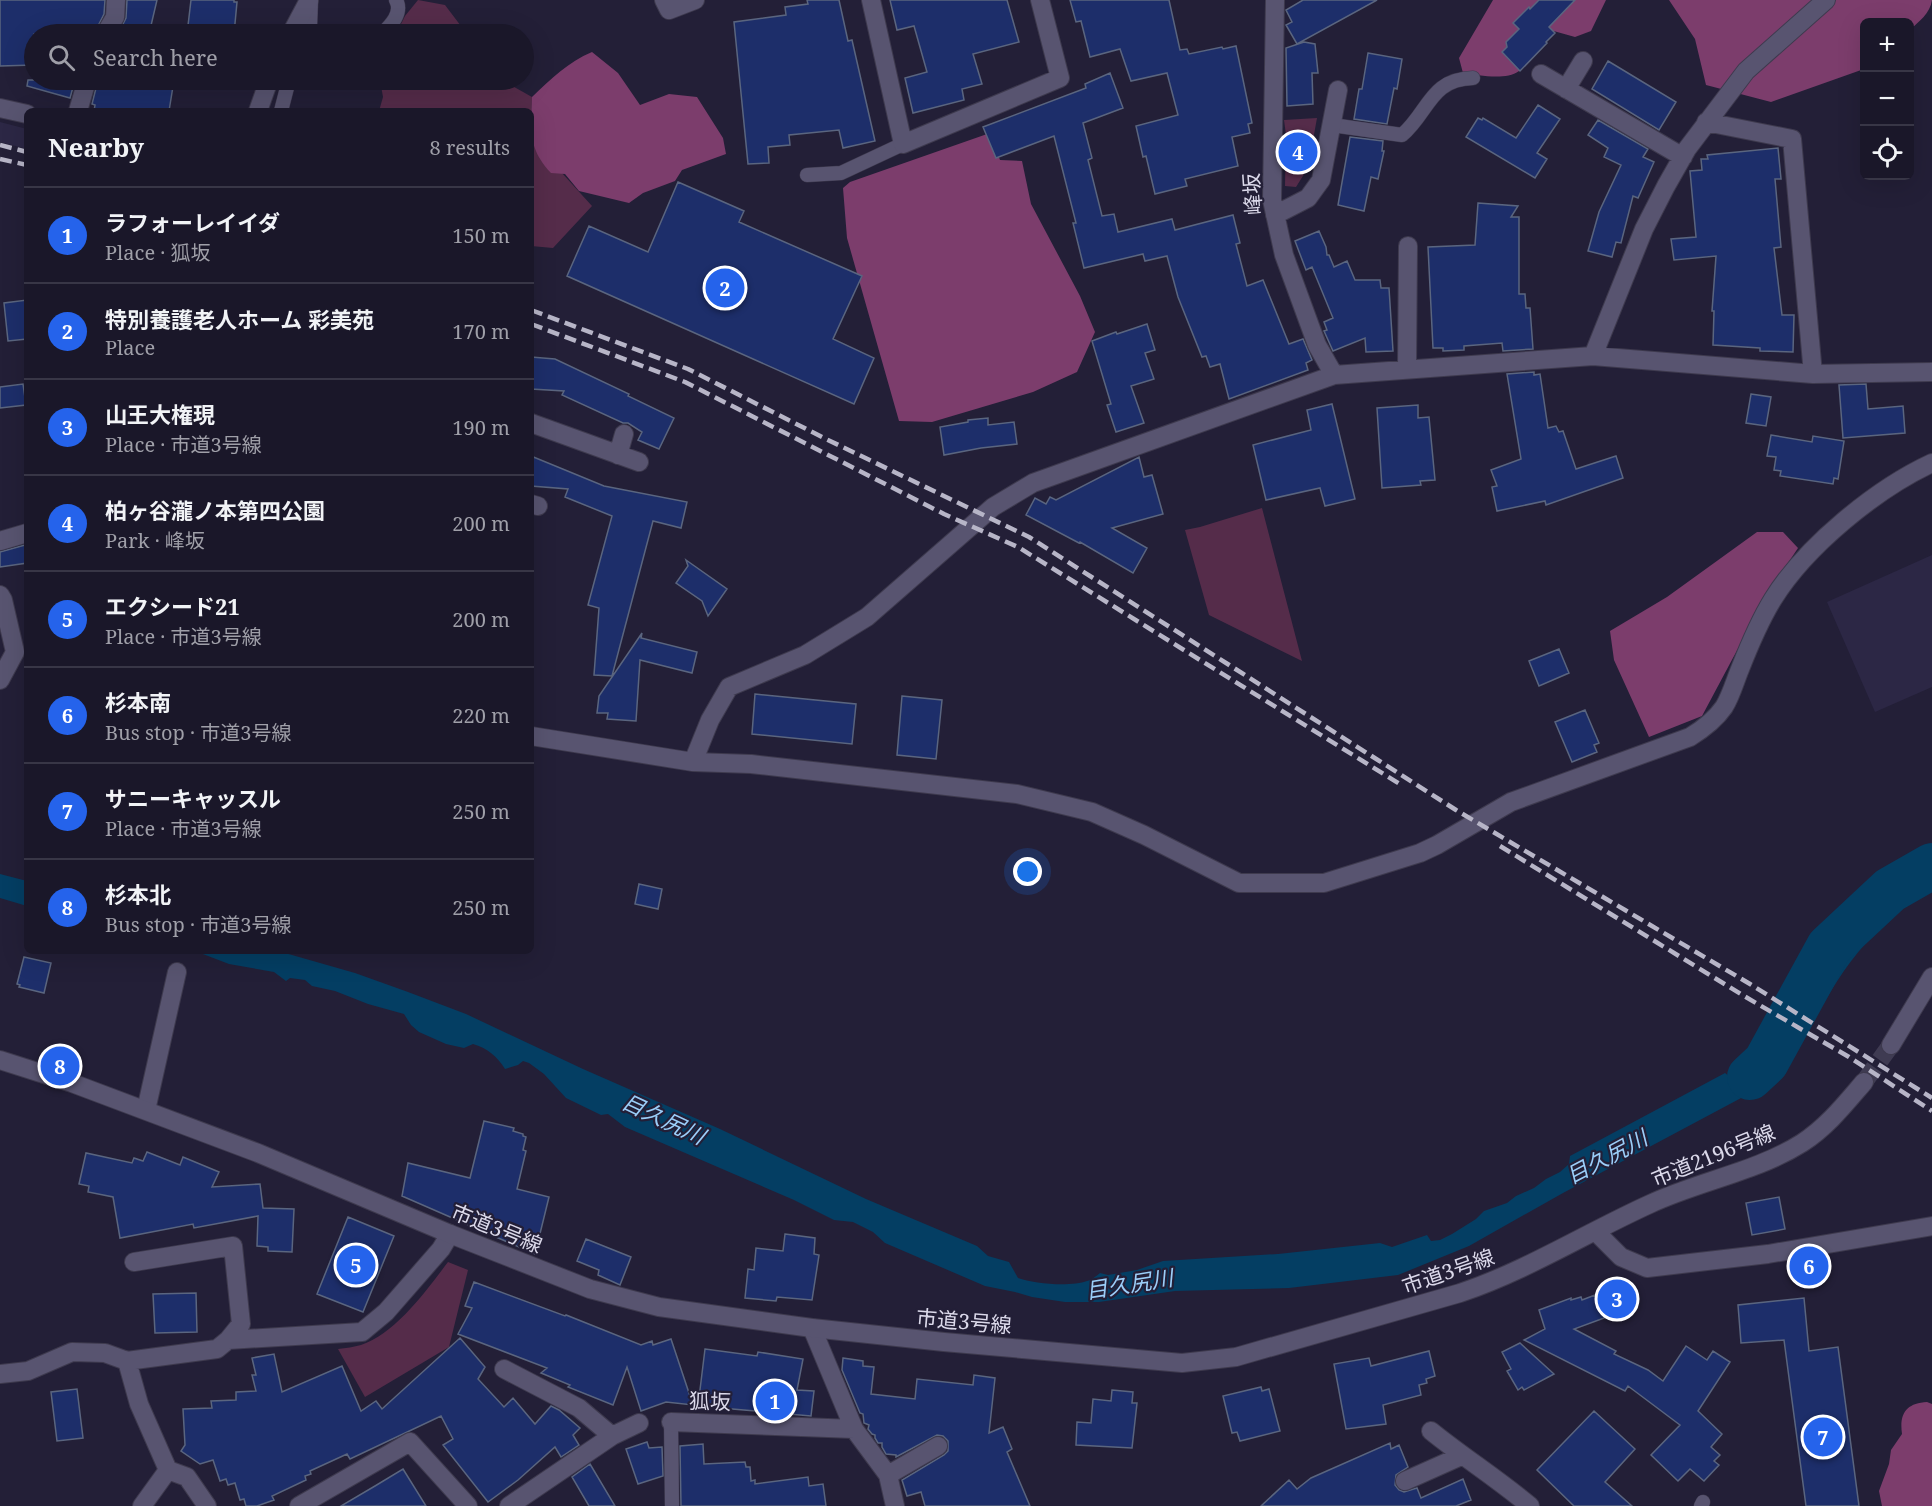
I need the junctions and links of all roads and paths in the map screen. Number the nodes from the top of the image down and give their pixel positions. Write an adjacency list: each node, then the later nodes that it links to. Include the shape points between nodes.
1 (116, 0): 10 (street)
2 (310, 0): 11 (street); 12 (lane)
3 (396, 0): 13 (lane, via 398,15)
4 (664, 0): 5 (street, via 669,10)
5 (695, 0)
6 (871, 0): 29 (street)
7 (1040, 0): 29 (street, via 1060,78)
8 (1275, 0): 32 (street, 峰坂)
9 (1826, 0): 27 (street, via 1746,71)
10 (111, 24)
11 (297, 24)
12 (310, 24)
13 (390, 24)
14 (1583, 61): 17 (street)
15 (1541, 74): 17 (street)
16 (1473, 78): 28 (lane, via 1440,88 1402,135)
17 (1566, 89): 30 (street)
18 (84, 90): 23 (street)
19 (265, 90): 24 (street)
20 (286, 90): 25 (lane)
21 (1338, 90): 28 (street)
22 (0, 108): 26 (street)
23 (79, 108)
24 (259, 108)
25 (282, 108)
26 (24, 113)
27 (1706, 122): 30 (street); 37 (street, via 1792,139)
28 (1332, 125): 32 (street, via 1321,180 1315,190 1298,205)
29 (903, 144): 31 (lane, via 841,173)
30 (1683, 157): 34 (street, via 1644,229)
31 (807, 175)
32 (1275, 215): 38 (street, 峰坂, via 1284,255 1313,334)
33 (1408, 246): 35 (street)
34 (1593, 356): 35 (street); 37 (street)
35 (1407, 369): 38 (street)
36 (1932, 372): 37 (street)
37 (1813, 374)
38 (1334, 375): 50 (street, via 1014,493 957,537 867,617 806,655 729,687)
39 (534, 424): 41 (street)
40 (624, 434): 41 (street)
41 (618, 454): 42 (street)
42 (639, 462)
43 (1932, 463): 50 (street, via 1883,492 1806,557 1773,599 1725,705 1708,725 1690,737 1512,802 1420,853 1324,883 1239,883 1092,812 1017,794 751,764)
44 (24, 535): 45 (street)
45 (0, 541)
46 (0, 595): 47 (street)
47 (14, 649): 48 (street)
48 (0, 680)
49 (534, 736): 50 (street)
50 (693, 762)
51 (177, 972): 57 (street)
52 (1932, 977): 53 (street)
53 (1927, 997): 54 (street)
54 (1891, 1045)
55 (0, 1060): 57 (street, 市道3号線)
56 (1864, 1082): 59 (street, 市道2196号線, via 1834,1117 1802,1143 1651,1203)
57 (146, 1110): 60 (street, 市道3号線)
58 (1932, 1226): 59 (street, via 1768,1254 1647,1268 1621,1257)
59 (1595, 1231): 62 (street, 市道3号線, via 1495,1281 1302,1339 1210,1361 1154,1361)
60 (450, 1234): 62 (street, 市道3号線, via 616,1298); 63 (street, via 386,1312 362,1332)
61 (134, 1262): 63 (street, via 233,1246 241,1324)
62 (812, 1328): 69 (street)
63 (228, 1340): 64 (street, via 217,1348)
64 (127, 1361): 66 (street, via 105,1353 72,1352 27,1371); 74 (street, via 139,1404)
65 (504, 1370): 71 (street, via 579,1408)
66 (0, 1374)
67 (671, 1422): 69 (street, 狐坂); 82 (lane)
68 (639, 1423): 71 (street)
69 (854, 1429): 75 (street)
70 (1431, 1431): 73 (street)
71 (612, 1436): 81 (street)
72 (938, 1446): 75 (street)
73 (1461, 1456): 76 (street); 84 (street)
74 (168, 1470): 77 (street); 78 (street, via 187,1477)
75 (888, 1475): 83 (street)
76 (1406, 1481)
77 (142, 1506)
78 (207, 1506)
79 (299, 1506): 80 (street, via 410,1442)
80 (468, 1506)
81 (509, 1506)
82 (672, 1506)
83 (895, 1506)
84 (1530, 1506)

